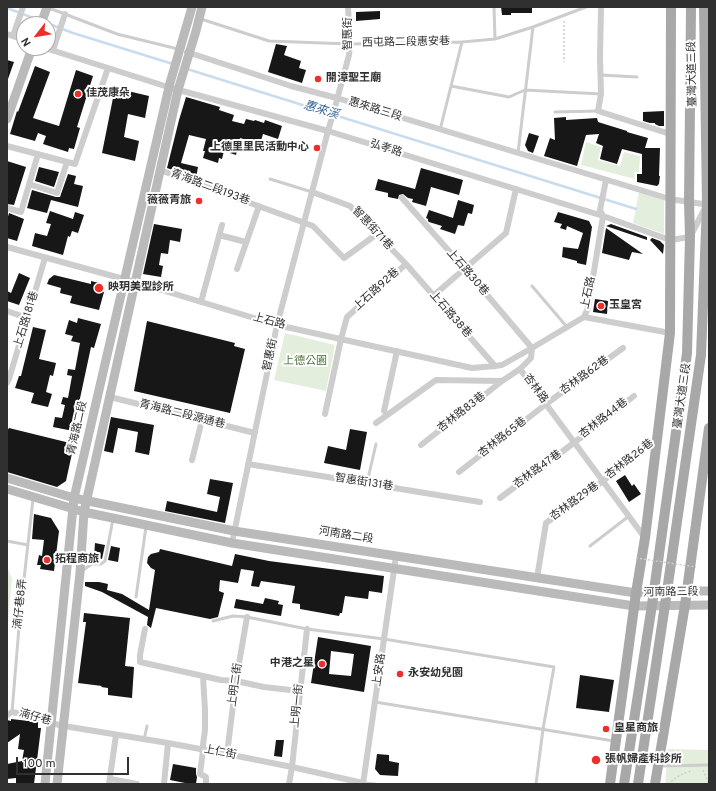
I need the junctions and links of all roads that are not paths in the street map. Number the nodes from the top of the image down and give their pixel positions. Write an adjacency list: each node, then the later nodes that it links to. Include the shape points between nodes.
1 (23, 7): 15 (street)
2 (192, 7): 20 (main road)
3 (202, 7): 13 (main road)
4 (348, 7): 19 (street, 智惠街)
5 (494, 7): 16 (lane)
6 (586, 7): 14 (lane, 西屯路二段惠安巷)
7 (601, 7): 25 (street)
8 (671, 7): 38 (main road, 臺灣大道三段)
9 (691, 7): 51 (main road, 臺灣大道三段)
10 (704, 7): 52 (main road, 臺灣大道三段)
11 (46, 8): 12 (lane, 惠來路三段)
12 (65, 14): 17 (street); 20 (lane, 惠來路三段, via 117,34)
13 (200, 19): 19 (lane, 西屯路二段惠安巷, via 269,41); 23 (main road)
14 (533, 27): 16 (lane, 西屯路二段惠安巷); 30 (lane)
15 (10, 35)
16 (495, 39): 18 (lane, 西屯路二段惠安巷)
17 (56, 41)
18 (462, 42): 19 (lane, 西屯路二段惠安巷); 28 (lane)
19 (350, 44): 32 (street, 智惠街)
20 (180, 49): 23 (street, 惠來路三段); 27 (main road, 青海路二段)
21 (56, 51): 24 (street, 弘孝路)
22 (29, 56): 35 (main road)
23 (188, 57): 29 (main road); 32 (street, 惠來路三段)
24 (108, 68): 27 (street, 弘孝路); 42 (street, via 75,164)
25 (600, 75): 26 (lane); 31 (street)
26 (637, 78)
27 (169, 85): 29 (street, 弘孝路); 68 (main road, 青海路二段)
28 (451, 86): 30 (lane, via 509,97); 36 (lane)
29 (178, 88): 37 (street, 弘孝路); 43 (main road)
30 (525, 90): 31 (lane); 40 (lane)
31 (601, 94): 33 (street)
32 (337, 98): 36 (street, 惠來路三段); 37 (street, 智惠街)
33 (598, 111): 34 (lane); 38 (street)
34 (555, 112)
35 (7, 119)
36 (440, 130): 40 (street, 惠來路三段)
37 (328, 131): 47 (street, 弘孝路); 48 (street, 智惠街)
38 (670, 134): 50 (main road, 臺灣大道三段)
39 (7, 146): 41 (street)
40 (518, 153): 45 (street, 惠來路三段)
41 (38, 154): 42 (street); 46 (street)
42 (67, 162): 46 (street, via 57,193)
43 (160, 170): 53 (street, 青海路二段193巷); 69 (main road)
44 (270, 179): 48 (lane)
45 (606, 180): 50 (street, 惠來路三段); 55 (street, via 600,210)
46 (29, 184): 54 (street, via 21,212)
47 (516, 189): 55 (street, 弘孝路); 67 (street, via 506,233)
48 (312, 192): 56 (street, 智惠街); 58 (street, 智惠街71巷, via 350,206)
49 (402, 198): 67 (street, 上石路30巷)
50 (670, 199): 51 (street, 惠來路三段); 61 (main road, 臺灣大道三段)
51 (689, 202): 52 (street, 惠來路三段); 60 (main road, 臺灣大道三段)
52 (708, 205): 60 (street); 130 (main road, 臺灣大道三段, via 701,355)
53 (259, 206): 56 (street, 青海路二段193巷); 62 (street, 青海路二段193巷)
54 (7, 208)
55 (603, 216): 61 (street, 弘孝路); 74 (street, 上石路, via 588,308)
56 (304, 223): 58 (street, 青海路二段193巷, via 313,226 344,258); 76 (street, 智惠街)
57 (222, 225): 59 (street)
58 (377, 234): 65 (street, 智惠街71巷)
59 (219, 235): 62 (street); 72 (street)
60 (690, 237): 61 (street, 弘孝路); 129 (main road, 臺灣大道三段, via 687,353)
61 (670, 240): 78 (main road, 臺灣大道三段)
62 (246, 242): 66 (street, 青海路二段193巷)
63 (7, 247): 64 (street, 上石路)
64 (45, 258): 68 (street, 上石路); 75 (street, 上石路181巷)
65 (406, 264): 71 (street, 上石路38巷); 79 (street, 上石路92巷, via 347,317)
66 (237, 269)
67 (465, 269): 71 (street); 80 (street, 上石路30巷)
68 (124, 279): 69 (street, 上石路); 108 (main road, 青海路二段)
69 (136, 282): 72 (street, 上石路); 88 (main road)
70 (532, 286): 77 (lane)
71 (433, 296): 83 (street, 上石路38巷)
72 (201, 302): 76 (street, 上石路)
73 (7, 312): 75 (street)
74 (584, 317): 77 (street, 上石路); 78 (street)
75 (27, 318): 85 (street, 上石路181巷)
76 (277, 325): 79 (street, 上石路); 95 (street, 智惠街)
77 (568, 327): 80 (street, 上石路)
78 (670, 333): 96 (main road, 臺灣大道三段)
79 (341, 339): 82 (street, 上石路); 91 (street, 上石路92巷)
80 (532, 348): 83 (street, 上石路, via 502,365); 84 (street, via 531,358)
81 (623, 348): 89 (street, 杏林路62巷)
82 (397, 351): 83 (street, 上石路, via 472,368); 90 (street)
83 (495, 366)
84 (520, 369): 86 (street, 杏林路); 89 (street, 杏林路)
85 (8, 380)
86 (502, 381): 93 (street, via 436,380); 99 (street, 杏林路83巷)
87 (634, 396): 97 (street, 杏林路44巷)
88 (110, 397): 92 (street, 青海路二段源通巷); 110 (main road)
89 (546, 404): 97 (street, 杏林路); 102 (street, 杏林路65巷)
90 (384, 411)
91 (325, 414)
92 (202, 420): 95 (street, 青海路二段源通巷); 100 (street)
93 (376, 423)
94 (709, 428): 127 (main road)
95 (254, 433): 101 (street, 智惠街)
96 (657, 438): 104 (street, 杏林路26巷); 118 (main road, 臺灣大道三段)
97 (575, 442): 104 (street, 杏林路); 109 (street, 杏林路47巷)
98 (376, 444): 105 (lane)
99 (421, 444)
100 (192, 460)
101 (248, 464): 105 (street, 智惠街131巷); 117 (street, 智惠街)
102 (459, 472)
103 (7, 478): 108 (main road, 河南路二段)
104 (603, 481): 114 (street, 杏林路); 126 (street, 杏林路29巷, via 546,523)
105 (367, 483): 111 (street, 智惠街131巷)
106 (7, 489): 107 (main road)
107 (34, 497): 112 (main road); 121 (lane, 湳仔巷8弄)
108 (74, 498): 110 (main road, 河南路二段); 112 (main road, 青海路二段)
109 (500, 498)
110 (87, 501): 113 (main road); 117 (main road, 河南路二段)
111 (480, 502)
112 (72, 509): 113 (main road); 148 (main road, 青海路二段)
113 (84, 512): 115 (main road); 125 (main road)
114 (629, 516): 118 (street, 杏林路); 122 (lane)
115 (113, 518): 116 (main road); 125 (lane, via 105,561 101,564 92,564)
116 (146, 525): 120 (main road); 132 (lane)
117 (234, 531): 120 (street, 智惠街); 123 (main road, 河南路二段)
118 (645, 538): 131 (main road, 臺灣大道三段)
119 (7, 541): 121 (lane)
120 (232, 543): 124 (main road)
121 (28, 545): 147 (lane, 湳仔巷8弄)
122 (590, 546)
123 (396, 556): 124 (street, 上安路); 126 (main road, 河南路二段)
124 (394, 568): 136 (main road); 142 (street, 上安路)
125 (80, 573): 149 (main road)
126 (537, 578): 131 (main road, 河南路二段)
127 (686, 591): 128 (main road, 河南路三段); 130 (main road, 河南路二段); 134 (main road)
128 (709, 591)
129 (654, 592): 130 (main road, 河南路二段); 131 (main road, 河南路二段); 137 (main road, 臺灣大道三段)
130 (667, 592): 133 (main road, 臺灣大道三段)
131 (636, 593): 136 (main road, 臺灣大道三段)
132 (136, 597)
133 (665, 605): 134 (main road, 河南路三段); 137 (main road, 河南路三段); 173 (main road, 臺灣大道三段)
134 (685, 605): 135 (main road, 河南路三段); 159 (main road)
135 (709, 605)
136 (634, 606): 137 (main road, 河南路三段); 154 (main road, 臺灣大道三段)
137 (652, 606): 172 (main road, 臺灣大道三段)
138 (248, 617): 139 (lane, via 234,616); 141 (lane); 144 (street, 上明二街)
139 (213, 621)
140 (145, 629): 143 (street, via 140,662)
141 (307, 629): 142 (lane); 145 (street, 上明一街)
142 (384, 639): 146 (street, 上安路); 151 (lane, via 554,668)
143 (203, 676): 144 (street); 156 (street)
144 (236, 681): 145 (street); 157 (street, 上明二街)
145 (300, 692): 160 (street, 上明一街)
146 (375, 702): 151 (lane); 168 (street, 上安路)
147 (9, 714): 148 (street, 湳仔巷, via 40,718)
148 (51, 723): 149 (street, 湳仔巷); 162 (main road, 青海路二段)
149 (64, 726): 152 (street, 上仁街); 163 (main road)
150 (147, 726): 153 (lane)
151 (543, 729): 154 (lane); 170 (lane)
152 (116, 735): 153 (street, 上仁街); 161 (street)
153 (144, 740): 155 (street, 上仁街)
154 (616, 742): 171 (main road, 臺灣大道三段)
155 (168, 743): 156 (street, 上仁街); 165 (street)
156 (203, 750): 157 (street, 上仁街); 166 (street, via 200,774 206,777)
157 (227, 754): 160 (street, 上仁街)
158 (709, 765): 159 (lane)
159 (658, 766): 174 (main road)
160 (292, 767): 167 (street, 上明一街); 168 (street, 上仁街)
161 (109, 782): 164 (street)
162 (45, 784)
163 (57, 784)
164 (137, 784)
165 (164, 784)
166 (206, 784)
167 (289, 784)
168 (363, 784): 169 (lane, 上仁街)
169 (375, 784)
170 (536, 784)
171 (610, 784)
172 (624, 784)
173 (638, 784)
174 (655, 784)

